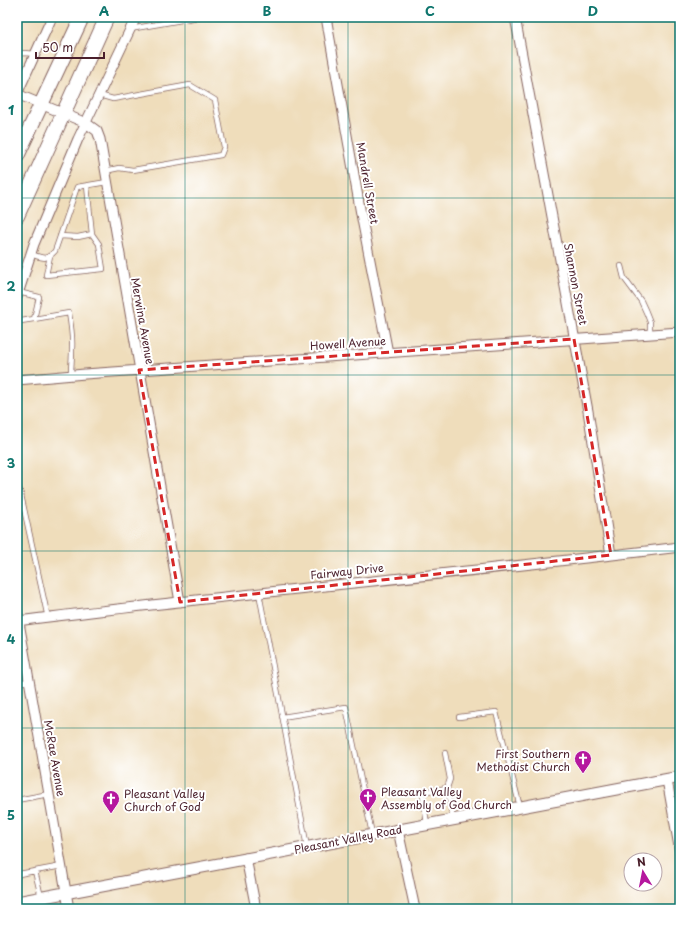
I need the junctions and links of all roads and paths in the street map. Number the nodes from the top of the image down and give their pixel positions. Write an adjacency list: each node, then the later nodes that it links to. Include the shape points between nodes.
1 (52, 17): 10 (street)
2 (82, 17): 13 (main road)
3 (107, 17): 14 (main road)
4 (136, 17): 8 (street)
5 (199, 17): 8 (lane)
6 (326, 17): 32 (street, Mandrell Street)
7 (515, 17): 31 (street, Shannon Street)
8 (130, 30): 12 (street)
9 (17, 54): 10 (lane)
10 (35, 54): 11 (street)
11 (17, 94): 13 (street, Merwina Avenue)
12 (99, 94): 15 (street); 17 (lane, via 113,99 190,86 215,100 224,147 221,155 133,170 119,168)
13 (41, 104): 14 (street, Merwina Avenue); 16 (main road)
14 (62, 113): 15 (street, Merwina Avenue); 20 (main road)
15 (86, 123): 17 (street, Merwina Avenue, via 97,131); 23 (street)
16 (17, 156)
17 (105, 171): 18 (street, Merwina Avenue)
18 (107, 182): 19 (lane); 33 (street, Merwina Avenue)
19 (87, 186): 21 (lane); 22 (lane, via 77,187)
20 (17, 216)
21 (92, 234): 22 (lane, via 78,237); 24 (lane, via 99,244 103,269 46,275)
22 (60, 236): 24 (lane, via 55,251)
23 (30, 254): 24 (lane, via 44,258); 26 (street)
24 (50, 256)
25 (621, 266): 30 (lane, via 624,278 646,312 650,322)
26 (18, 294): 27 (lane, via 39,297)
27 (34, 319): 28 (lane); 34 (lane, via 69,313 72,336)
28 (17, 320)
29 (680, 332): 30 (street, Howell Avenue)
30 (650, 334): 31 (street, Howell Avenue)
31 (574, 339): 32 (street, Howell Avenue); 39 (street, Shannon Street)
32 (388, 353): 33 (street, Howell Avenue)
33 (139, 370): 34 (street, Howell Avenue); 41 (street, Merwina Avenue)
34 (71, 375): 35 (street, Howell Avenue)
35 (17, 380)
36 (17, 482): 37 (lane)
37 (19, 494): 43 (lane)
38 (680, 547): 39 (street, Fairway Drive)
39 (611, 555): 40 (street, Fairway Drive)
40 (259, 593): 41 (street, Fairway Drive); 47 (lane)
41 (180, 602): 43 (street, Fairway Drive)
42 (17, 611): 44 (street, McRae Avenue)
43 (48, 618): 44 (street, Fairway Drive)
44 (18, 621): 45 (street, McRae Avenue)
45 (30, 681): 46 (lane); 53 (street, McRae Avenue)
46 (17, 683)
47 (282, 717): 59 (lane, via 346,707); 60 (lane)
48 (459, 717): 55 (lane, via 496,712)
49 (446, 753): 52 (lane, via 450,780)
50 (680, 777): 51 (street, Pleasant Valley Road)
51 (667, 780): 55 (street, Pleasant Valley Road); 61 (street)
52 (447, 788): 56 (lane); 57 (lane, via 423,793)
53 (49, 794): 54 (lane); 63 (street, McRae Avenue)
54 (17, 800)
55 (520, 807): 56 (street, Pleasant Valley Road)
56 (453, 820): 57 (street, Pleasant Valley Road)
57 (427, 824): 58 (street, Pleasant Valley Road)
58 (398, 830): 59 (street, Pleasant Valley Road); 71 (street)
59 (372, 835): 60 (street, Pleasant Valley Road)
60 (307, 847): 62 (street, Pleasant Valley Road)
61 (680, 852)
62 (246, 858): 66 (street, Pleasant Valley Road); 70 (street)
63 (62, 866): 64 (lane); 66 (street, McRae Avenue)
64 (36, 871): 65 (lane, via 19,874); 67 (lane)
65 (17, 877)
66 (67, 892): 67 (street, Pleasant Valley Road); 69 (street, McRae Avenue)
67 (41, 897): 68 (street, Pleasant Valley Road)
68 (22, 902)
69 (69, 909)
70 (256, 909)
71 (415, 909)

